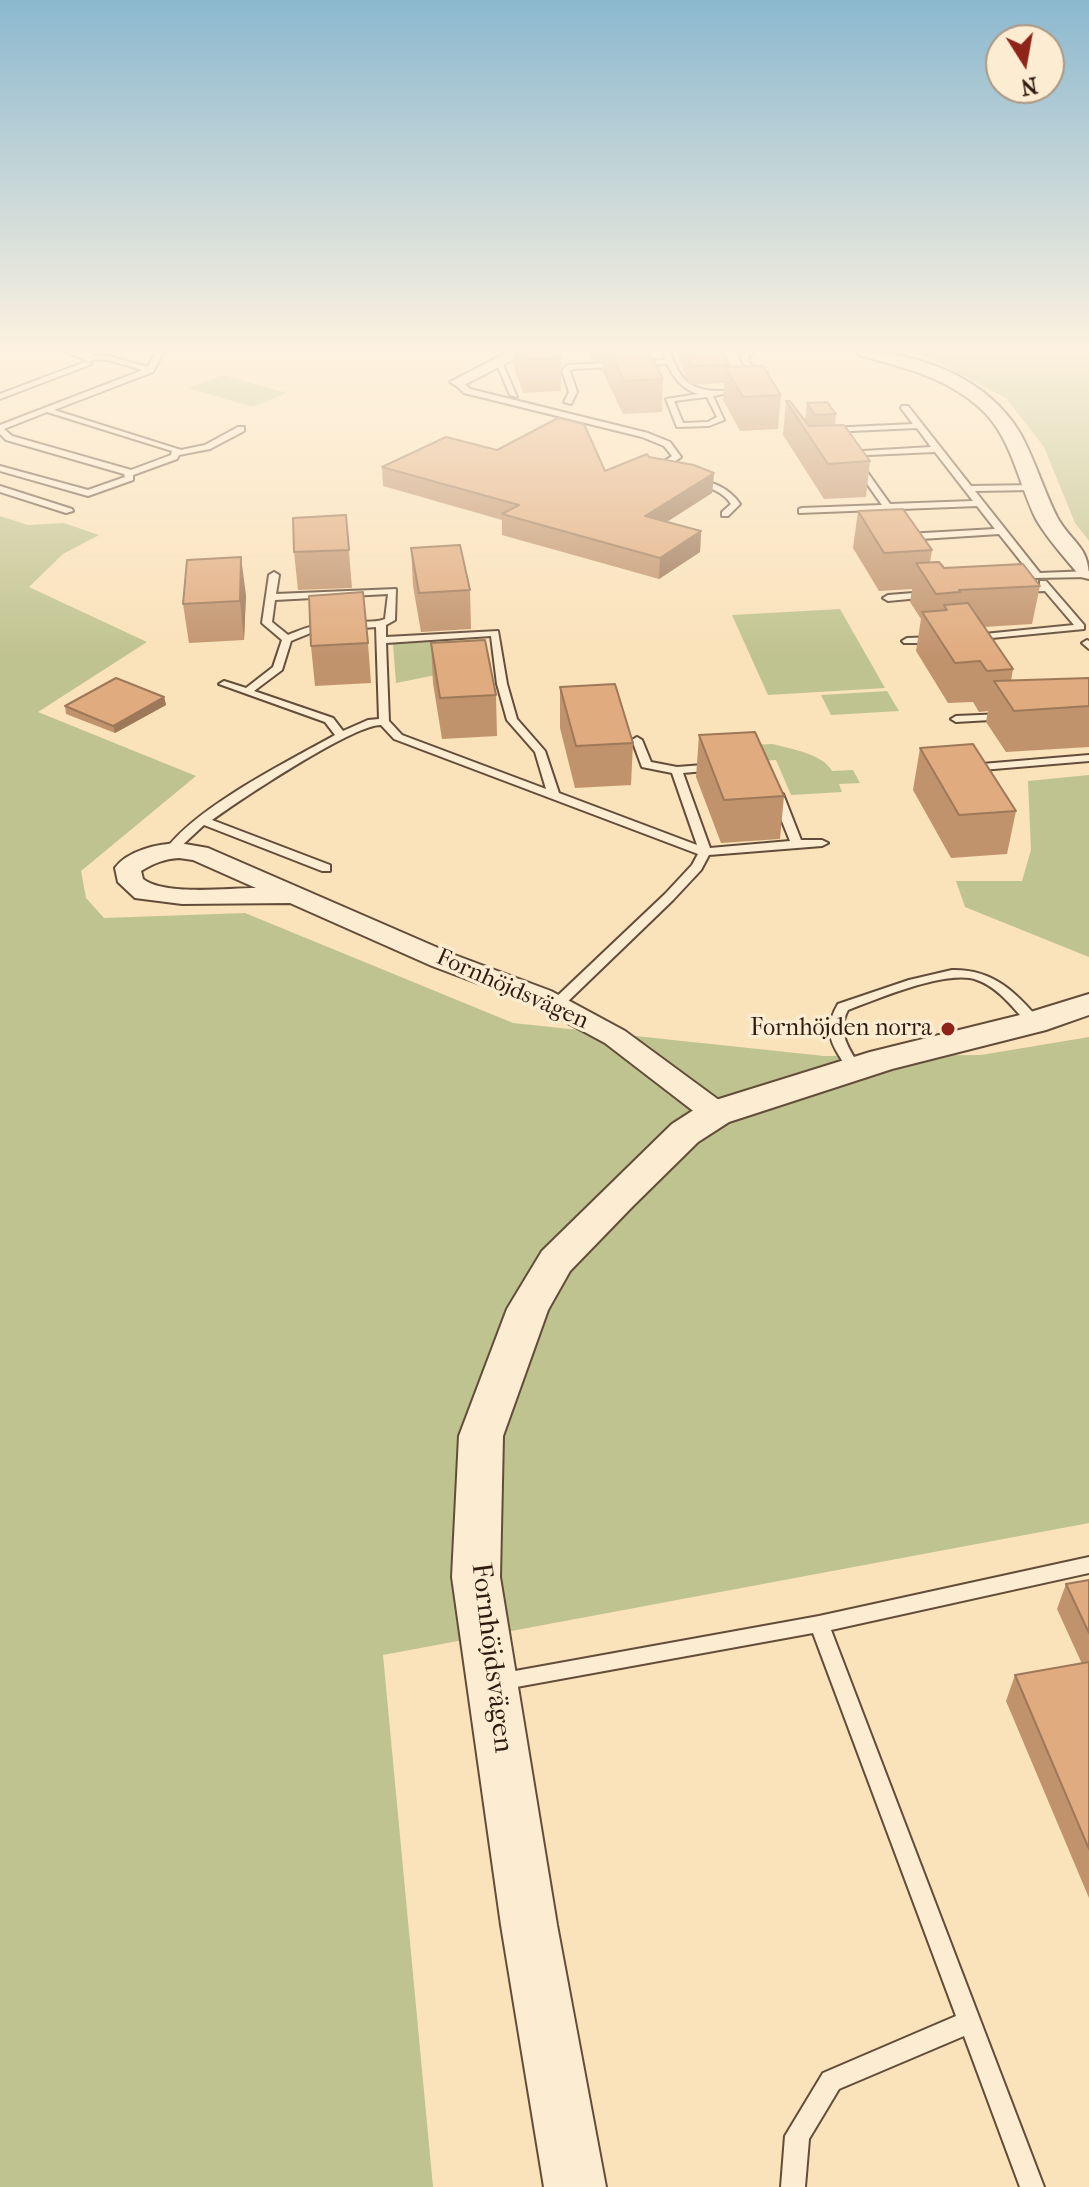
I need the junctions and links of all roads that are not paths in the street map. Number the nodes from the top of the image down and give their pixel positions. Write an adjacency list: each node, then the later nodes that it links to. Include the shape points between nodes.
1 (63, 454): 8 (lane)
2 (175, 454): 8 (lane)
3 (675, 454): 9 (lane, via 652,472)
4 (851, 454): 15 (lane)
5 (942, 454): 13 (lane)
6 (1019, 454): 11 (street)
7 (0, 468): 8 (lane, via 88,493 130,478)
8 (129, 474)
9 (673, 477)
10 (685, 479): 18 (lane, via 730,496 736,504)
11 (1033, 487): 13 (lane); 23 (street, via 1050,522)
12 (0, 489): 16 (lane)
13 (969, 489): 14 (lane)
14 (979, 503): 15 (lane); 19 (lane)
15 (888, 507): 17 (lane)
16 (69, 511)
17 (802, 511)
18 (725, 514)
19 (1002, 531): 20 (lane); 25 (lane)
20 (904, 537): 21 (lane); 22 (lane)
21 (893, 538)
22 (912, 549)
23 (1089, 573): 25 (lane)
24 (274, 575): 29 (lane)
25 (1037, 576): 26 (lane)
26 (1047, 588): 27 (lane); 32 (lane, via 1081,627)
27 (1004, 590)
28 (945, 594): 30 (lane)
29 (270, 597): 31 (lane, via 393,591 390,620); 33 (lane, via 267,623)
30 (888, 598)
31 (381, 624): 33 (lane, via 311,629); 36 (lane)
32 (974, 638): 35 (lane); 38 (lane)
33 (287, 639): 40 (lane, via 278,668)
34 (947, 639): 37 (lane)
35 (960, 639)
36 (384, 640): 43 (lane); 53 (lane, via 495,633 512,720 540,751)
37 (907, 641)
38 (982, 650)
39 (224, 684): 40 (lane)
40 (248, 691): 44 (lane, via 329,720)
41 (1012, 716): 42 (lane)
42 (956, 719)
43 (384, 722): 44 (lane); 53 (lane, via 398,737 429,752)
44 (341, 736): 54 (lane)
45 (637, 740): 50 (lane, via 646,765)
46 (1089, 758): 49 (lane)
47 (735, 766): 50 (lane)
48 (958, 768): 49 (lane)
49 (972, 768): 52 (lane)
50 (677, 770): 58 (lane)
51 (770, 777): 56 (lane)
52 (980, 781)
53 (554, 795): 58 (lane)
54 (204, 821): 57 (lane); 59 (lane)
55 (822, 843): 56 (lane)
56 (797, 844): 58 (lane)
57 (172, 849): 60 (street, Fornhöjdsvägen, via 199,853); 60 (street, Fornhöjdsvägen, via 128,868 131,882 144,892 182,896)
58 (705, 852): 62 (lane, via 669,897)
59 (326, 868)
60 (292, 895): 62 (street, Fornhöjdsvägen)
61 (1089, 1004): 63 (street, Fornhöjdsvägen)
62 (556, 1005): 65 (street, Fornhöjdsvägen, via 615,1037)
63 (1034, 1022): 64 (street, Fornhöjdsvägen); 64 (lane, via 983,977 946,975 843,1007 835,1020 835,1036)
64 (854, 1068): 65 (street, Fornhöjdsvägen)
65 (716, 1113): 68 (street, Fornhöjdsvägen, via 685,1133 556,1261 508,1358 481,1436 476,1577)
66 (1089, 1565): 67 (lane)
67 (819, 1624): 68 (lane); 69 (lane)
68 (492, 1682): 70 (street, Fornhöjdsvägen)
69 (970, 2022): 71 (lane, via 831,2081 797,2136); 72 (lane)
70 (575, 2187)
71 (793, 2187)
72 (1032, 2187)

